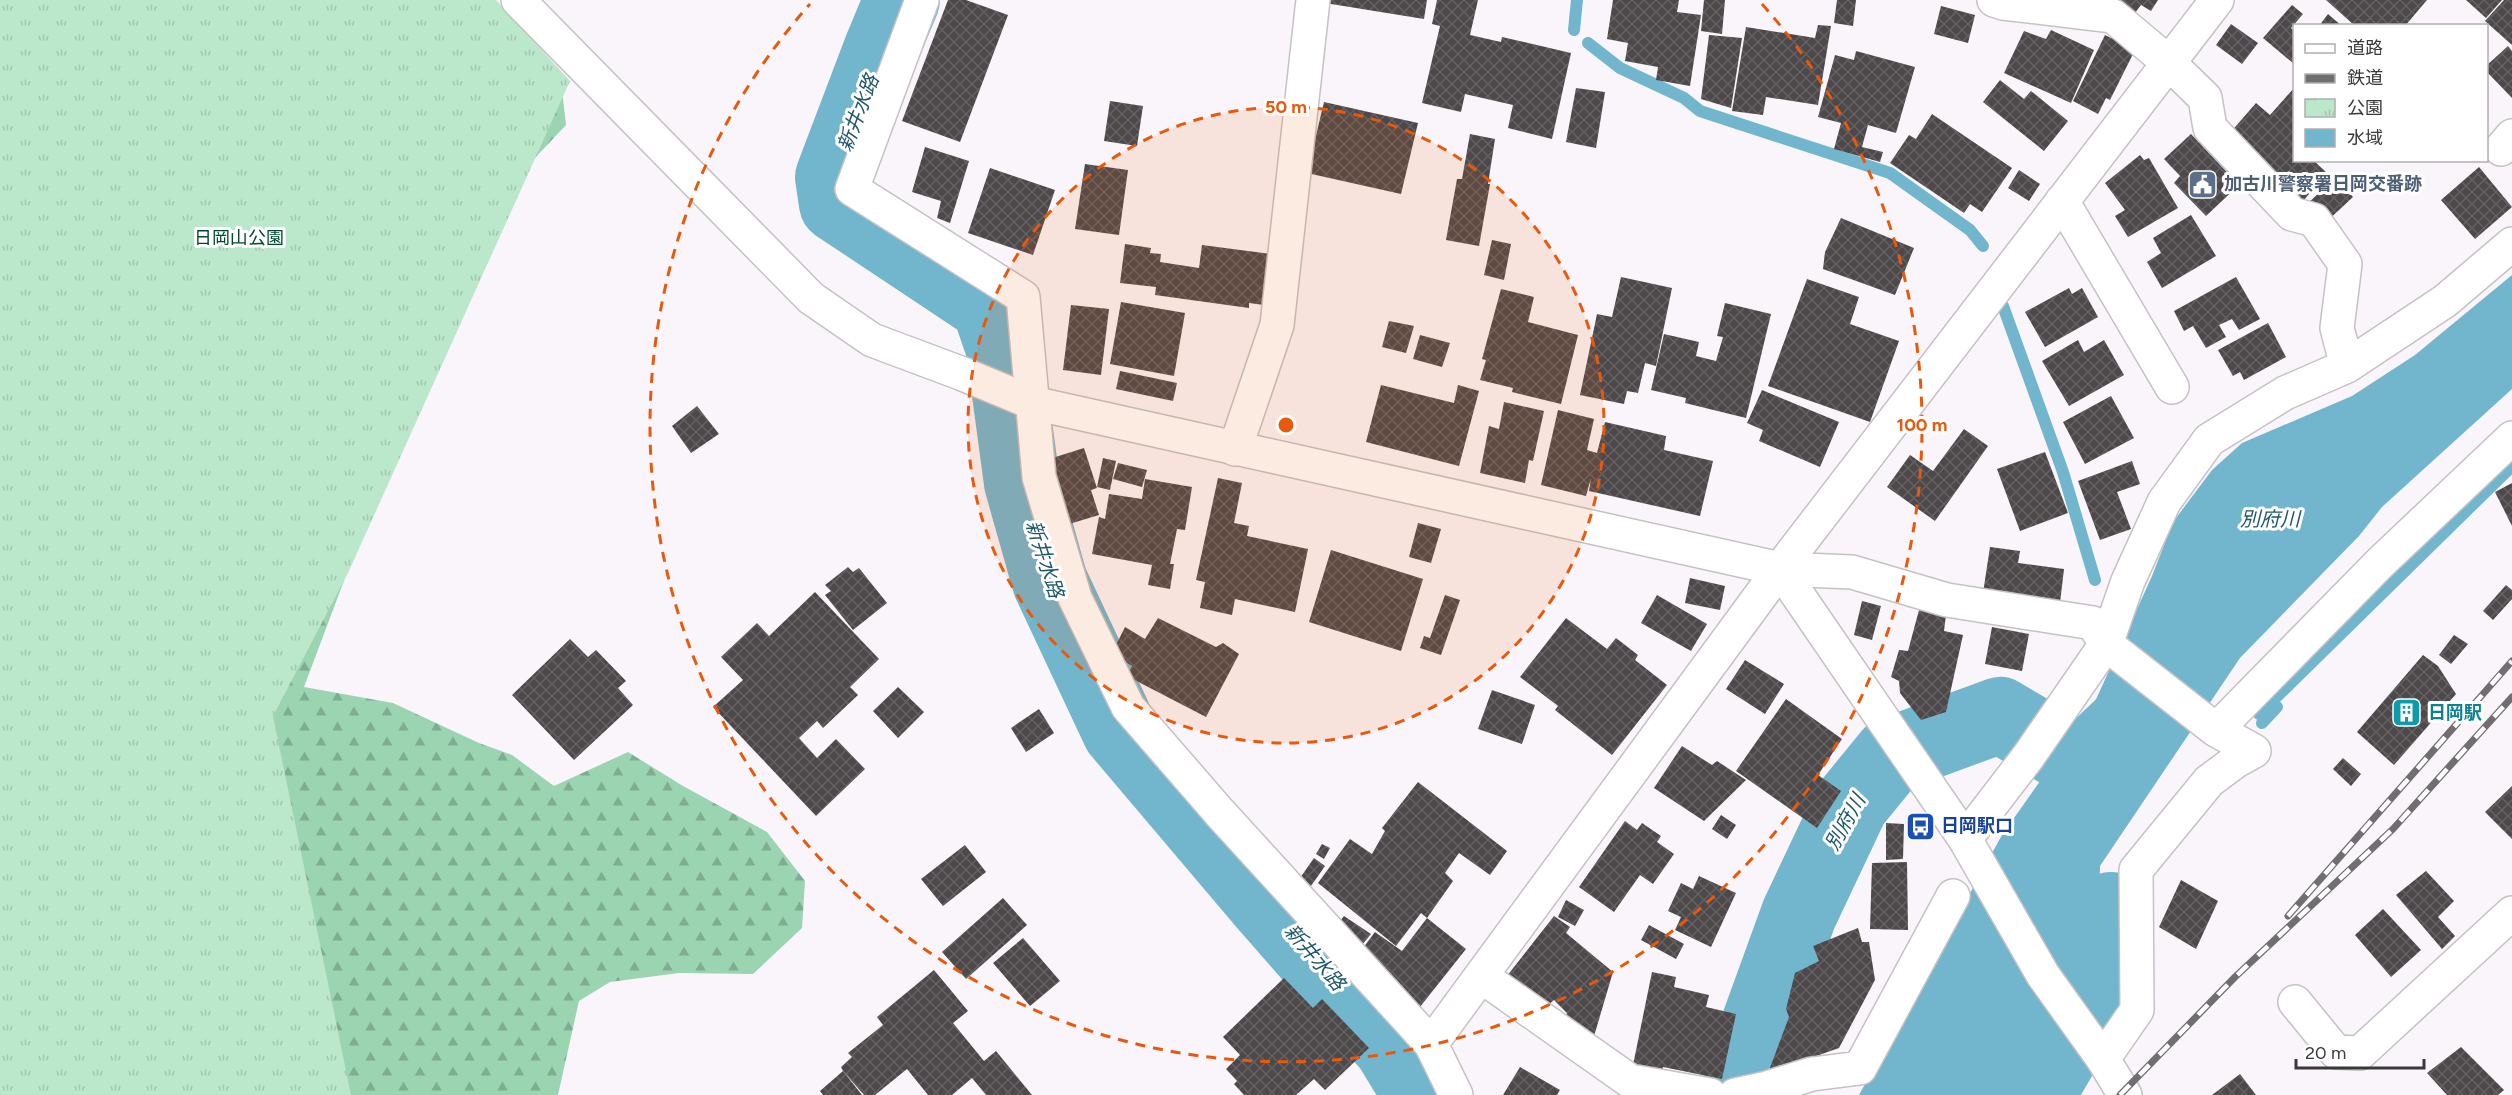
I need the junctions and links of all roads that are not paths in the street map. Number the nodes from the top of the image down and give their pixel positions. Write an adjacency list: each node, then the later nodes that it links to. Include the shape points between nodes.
1 (518, 0): 11 (street, via 811,298 872,340)
2 (922, 0): 11 (street, via 852,189 1023,297)
3 (1313, 0): 13 (street, via 1277,325)
4 (1994, 0): 6 (street, via 2113,16)
5 (2217, 0): 6 (street)
6 (2168, 62): 7 (street); 9 (street, via 2205,98 2210,128 2292,214 2314,220 2344,264 2337,328)
7 (2062, 201): 10 (street); 14 (street)
8 (2512, 244): 9 (street, via 2445,301)
9 (2347, 366): 15 (street, via 2285,393 2209,440 2164,502 2128,581)
10 (2172, 387)
11 (1033, 403): 13 (street); 22 (street, via 1039,477 1062,557 1075,597 1128,707)
12 (2512, 438): 16 (street, via 2380,563)
13 (1235, 449): 14 (street)
14 (1780, 569): 15 (street, via 1852,572 1947,600 2094,623); 17 (street); 20 (street)
15 (2106, 644): 16 (street); 17 (street, via 2028,757)
16 (2216, 730): 23 (street, via 2254,751 2209,781 2136,870 2137,1010)
17 (1965, 839): 23 (street, via 2043,975)
18 (1953, 896): 26 (street, via 1860,1068 1812,1074)
19 (2512, 913): 21 (street, via 2360,1053 2336,1052)
20 (1481, 976): 22 (street); 25 (street, via 1630,1081)
21 (2295, 1002)
22 (1431, 1044): 24 (street)
23 (2103, 1059): 27 (street)
24 (1456, 1095)
25 (1710, 1095)
26 (1736, 1095)
27 (2125, 1095)

